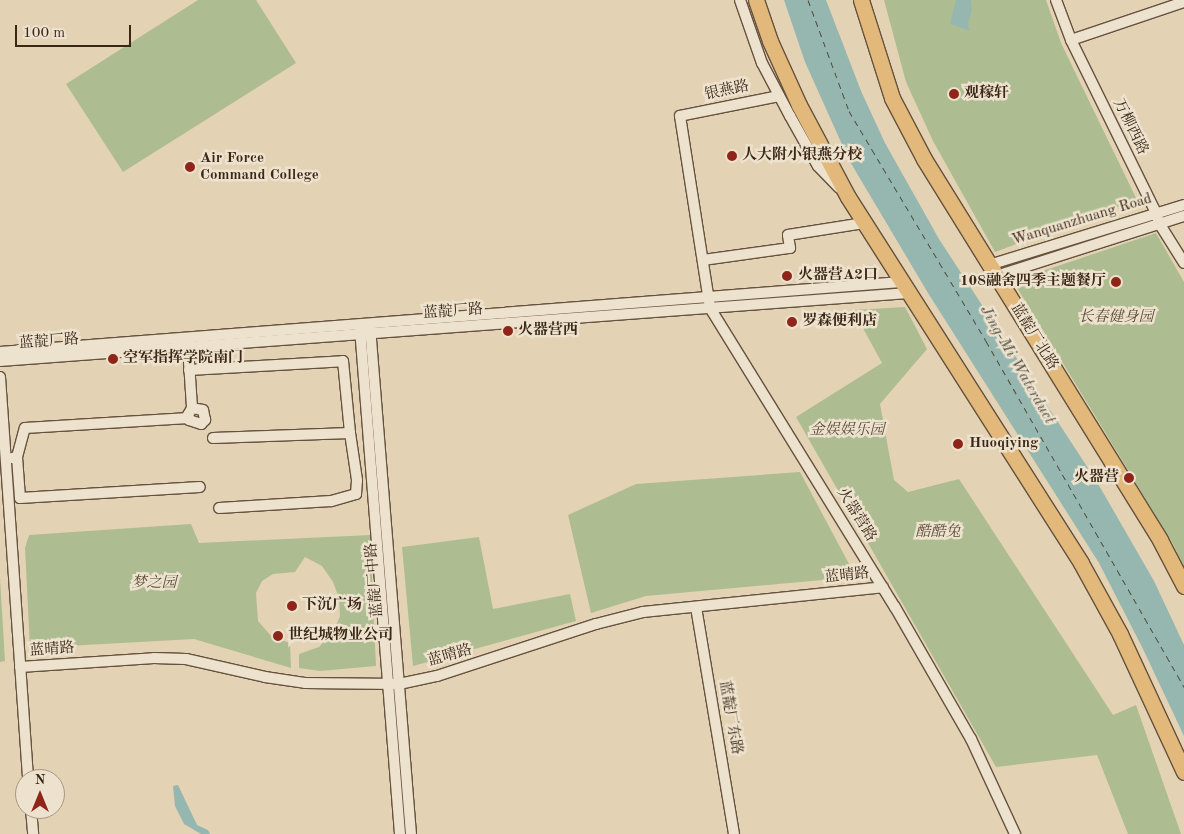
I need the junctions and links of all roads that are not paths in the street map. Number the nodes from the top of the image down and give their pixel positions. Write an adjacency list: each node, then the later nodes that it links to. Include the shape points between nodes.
1 (740, 0): 7 (street, via 762,63)
2 (756, 0): 9 (highway, via 770,41 799,105)
3 (860, 0): 16 (highway, 蓝靛厂北路, via 892,98 924,159)
4 (1056, 0): 6 (street, 万柳西路)
5 (1184, 2): 6 (street)
6 (1071, 40): 12 (street, 万柳西路)
7 (779, 96): 8 (street, 银燕路); 9 (street, via 818,166)
8 (680, 116): 14 (street, 火器营路)
9 (848, 197): 13 (highway)
10 (1184, 205): 12 (street, Wanquanzhuang Road)
11 (1184, 216): 12 (street, Wanquanzhuang Road)
12 (1158, 218): 15 (street, 万柳西路); 16 (street, Wanquanzhuang Road)
13 (864, 223): 14 (street, via 788,235 790,248); 17 (highway)
14 (702, 260): 18 (street, 火器营路)
15 (1184, 263)
16 (993, 270): 34 (highway, 蓝靛厂北路, via 1160,540)
17 (904, 287): 18 (street, 蓝靛厂路); 19 (street, 蓝靛厂路); 40 (highway, via 1081,563 1120,634)
18 (708, 296): 19 (street, 火器营路); 20 (street, 蓝靛厂路)
19 (710, 308): 20 (street, 蓝靛厂路); 35 (street, 火器营路)
20 (365, 329): 21 (street, 蓝靛厂路); 30 (street, 蓝靛厂中路)
21 (185, 342): 22 (street, 蓝靛厂路); 23 (street, 蓝靛厂路); 24 (street)
22 (0, 352)
23 (0, 361)
24 (189, 370): 26 (street, via 343,361); 28 (street, via 191,413 25,428)
25 (0, 377): 29 (street)
26 (350, 434): 27 (street); 31 (street)
27 (213, 438)
28 (17, 457): 29 (street); 32 (street, via 20,498)
29 (6, 459): 37 (street)
30 (377, 479): 31 (street); 38 (street, 蓝靛厂中路)
31 (357, 480): 33 (street, via 356,494 331,501)
32 (200, 487)
33 (219, 508)
34 (1184, 586)
35 (883, 587): 36 (street, 蓝晴路); 46 (street, 火器营路, via 971,739)
36 (696, 606): 38 (street, 蓝晴路, via 643,612 596,624 438,676); 45 (street, 蓝靛厂东路)
37 (20, 667): 38 (street, 蓝晴路, via 154,658 186,659 305,683); 39 (street)
38 (394, 684): 43 (street, 蓝靛厂中路); 44 (street, 蓝靛厂中路)
39 (27, 769)
40 (1184, 772)
41 (32, 819): 42 (street)
42 (33, 834)
43 (400, 834)
44 (411, 834)
45 (734, 834)
46 (1015, 834)

